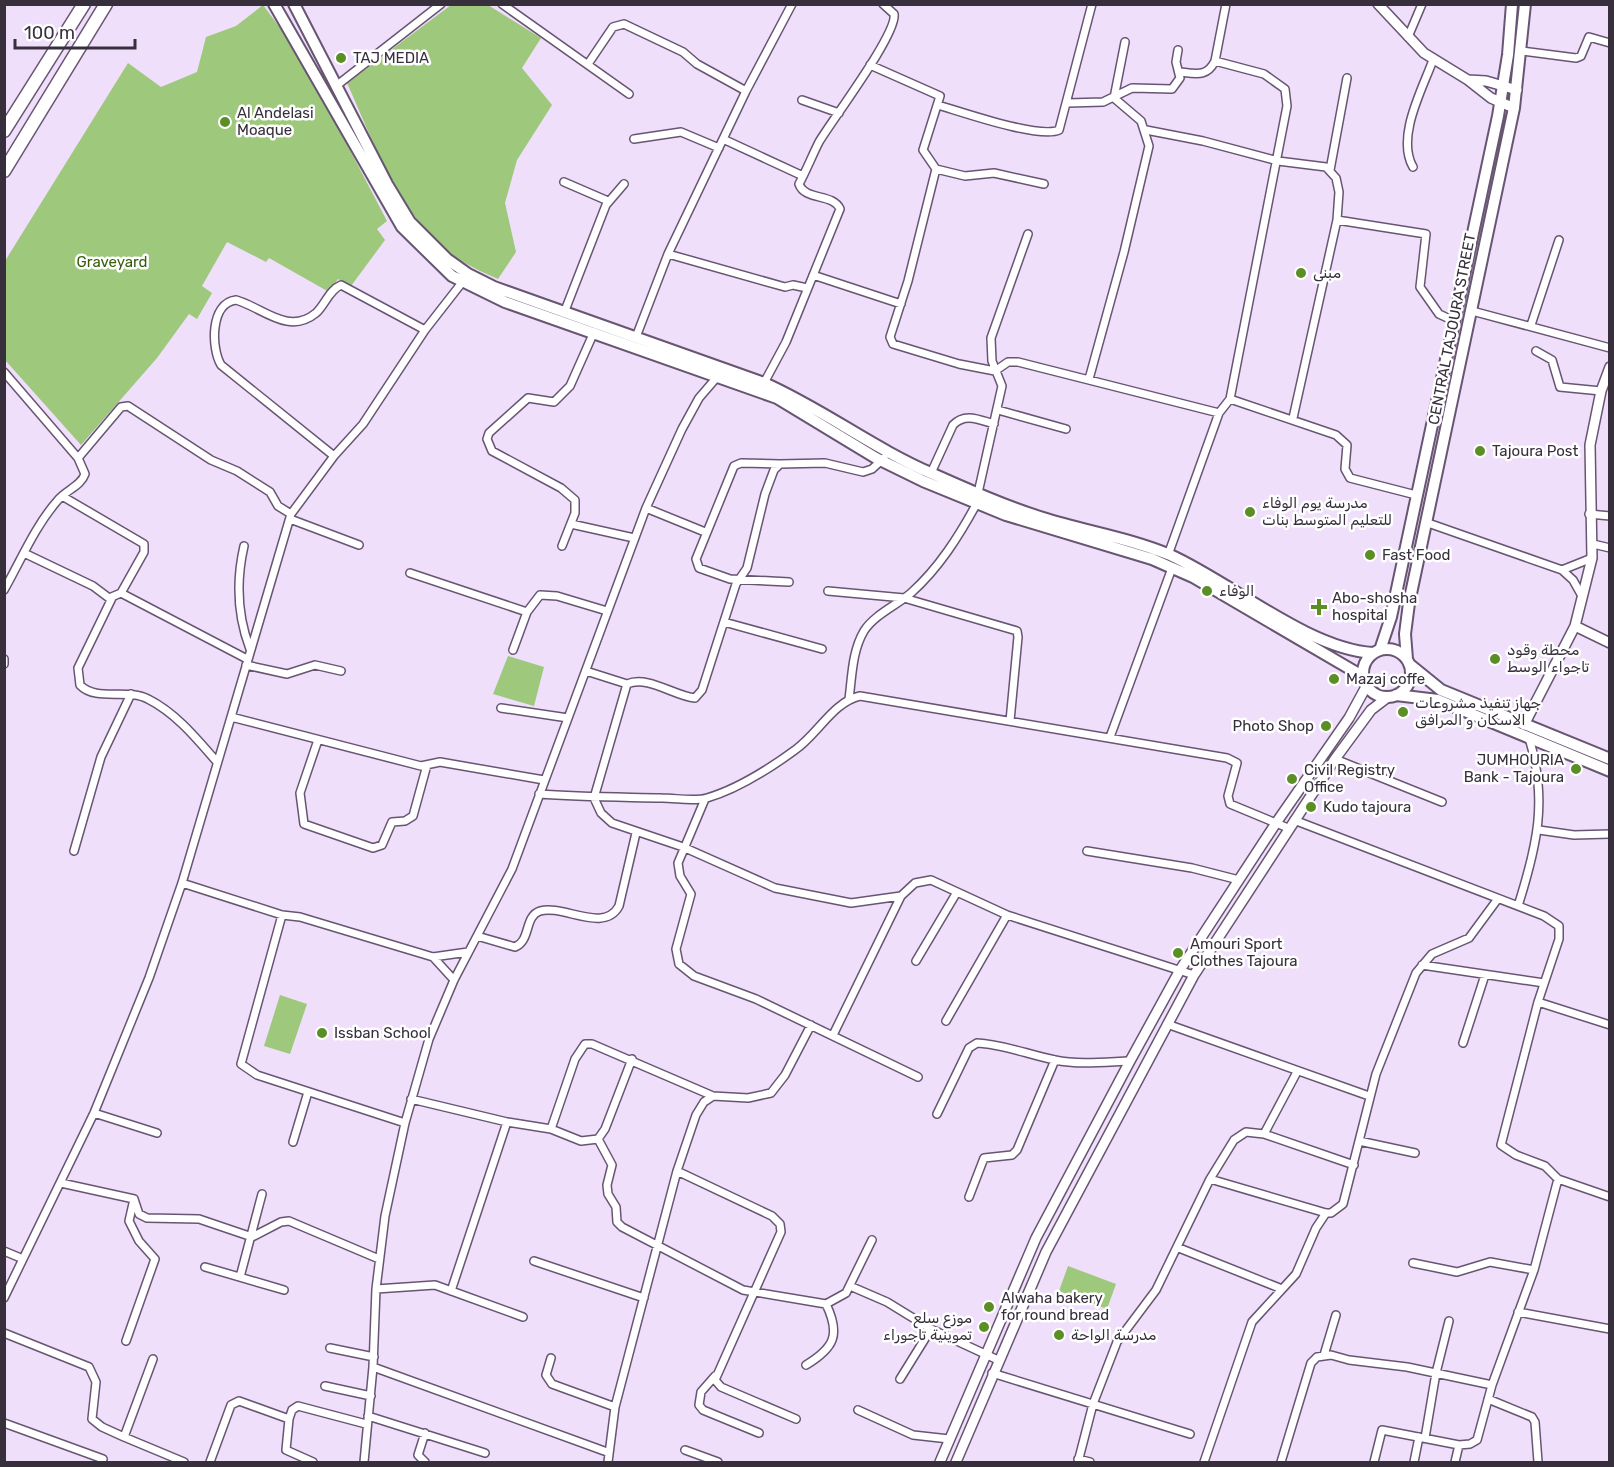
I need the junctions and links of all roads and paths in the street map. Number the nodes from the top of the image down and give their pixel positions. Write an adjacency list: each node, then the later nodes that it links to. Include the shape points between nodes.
1 (84, 4): 40 (highway)
2 (105, 4): 48 (highway)
3 (274, 4): 53 (main road)
4 (294, 4): 27 (main road)
5 (441, 4): 27 (street)
6 (502, 4): 22 (street)
7 (792, 4): 30 (street)
8 (883, 4): 23 (street, via 895,19)
9 (1092, 4): 34 (street)
10 (1226, 4): 21 (street)
11 (1378, 4): 15 (main road)
12 (1422, 4): 15 (street)
13 (1512, 4): 28 (main road)
14 (1525, 4): 19 (main road, CENTRAL TAJOURA STREET)
15 (1408, 37): 20 (main road)
16 (1125, 42): 32 (street)
17 (1610, 43): 19 (street, via 1589,37 1581,56 1576,58)
18 (1178, 50): 24 (street, via 1176,62)
19 (1522, 51): 29 (main road, CENTRAL TAJOURA STREET)
20 (1433, 60): 26 (main road); 45 (street, via 1408,134 1407,155)
21 (1215, 61): 24 (street, via 1207,73); 44 (street, via 1264,74 1285,89 1287,106)
22 (588, 64): 30 (street, via 613,27 624,24 683,52); 31 (street)
23 (870, 65): 36 (street, via 940,96); 38 (street)
24 (1180, 72): 32 (street, via 1172,89 1132,88)
25 (1347, 78): 47 (street)
26 (1468, 80): 28 (main road); 35 (main road)
27 (336, 86): 53 (main road)
28 (1503, 86): 29 (main road); 35 (main road)
29 (1517, 90): 37 (main road, CENTRAL TAJOURA STREET)
30 (746, 91): 42 (street)
31 (629, 94)
32 (1114, 98): 34 (street); 39 (street, via 1136,115)
33 (802, 100): 38 (street)
34 (1068, 103): 36 (street, via 1062,126 1053,133)
35 (1500, 103): 37 (main road); 65 (main road)
36 (938, 105): 46 (street, via 923,150)
37 (1514, 108): 63 (main road, CENTRAL TAJOURA STREET)
38 (839, 113): 49 (street)
39 (1146, 130): 44 (street); 77 (street, via 1147,158)
40 (4, 131)
41 (634, 139): 43 (street, via 681,132)
42 (723, 139): 43 (street); 49 (street)
43 (719, 148): 58 (street)
44 (1278, 161): 47 (street); 80 (street)
45 (1413, 167)
46 (936, 169): 52 (street, via 965,176 994,173); 62 (street)
47 (1330, 170): 55 (street, via 1339,192)
48 (4, 171)
49 (803, 176): 59 (street, via 799,188 836,203 840,209)
50 (564, 182): 54 (street)
51 (624, 184): 54 (street)
52 (1044, 184)
53 (382, 186): 60 (main road, via 402,227 416,243 441,268)
54 (608, 201): 64 (street)
55 (1336, 220): 65 (street, via 1426,234 1420,287 1439,314); 83 (street)
56 (1028, 234): 74 (street, via 992,338)
57 (1559, 240): 66 (street)
58 (668, 254): 61 (street, via 785,287); 69 (street)
59 (813, 274): 61 (street); 62 (street)
60 (465, 279): 64 (main road); 67 (street); 68 (main road, via 505,302)
61 (807, 288): 78 (street, via 786,342)
62 (901, 304): 74 (street, via 890,337 893,344)
63 (1472, 311): 66 (street); 98 (main road, CENTRAL TAJOURA STREET)
64 (564, 313): 69 (main road)
65 (1454, 321): 91 (main road)
66 (1531, 325): 70 (street)
67 (425, 330): 86 (street, via 363,424); 86 (street, via 341,285 316,312 297,321 276,320 236,300 221,308 214,336 221,365)
68 (594, 332): 76 (main road); 99 (street, via 566,392 554,402 528,398 487,439 492,450 572,496 576,507)
69 (636, 337): 73 (main road)
70 (1610, 348)
71 (1536, 351): 79 (street, via 1552,360 1560,387)
72 (1610, 367): 79 (main road)
73 (728, 369): 76 (street); 78 (main road)
74 (995, 371): 77 (street, via 1011,361); 81 (street, via 1002,386)
75 (4, 372): 88 (street)
76 (718, 376): 87 (main road, via 777,398); 94 (street, via 699,398 682,429)
77 (1089, 379): 82 (street)
78 (764, 383): 87 (main road, via 793,397)
79 (1601, 391): 95 (main road, via 1590,445)
80 (1230, 399): 82 (street); 83 (street)
81 (998, 410): 84 (street); 85 (street)
82 (1220, 413): 108 (street)
83 (1293, 418): 91 (street, via 1341,438 1347,448 1345,469 1350,478)
84 (994, 424): 90 (street, via 967,417 959,419); 93 (street)
85 (1066, 429)
86 (334, 456): 97 (street)
87 (885, 457): 89 (street, via 864,472 825,463); 90 (main road); 93 (main road)
88 (78, 458): 92 (street, via 85,469 84,478); 97 (street, via 121,407 128,406 210,460 270,492)
89 (780, 464): 100 (street, via 734,465); 113 (street, via 765,494 749,560)
90 (931, 473): 93 (main road)
91 (1416, 495): 130 (main road, via 1391,617)
92 (62, 496): 107 (street); 117 (street, via 144,544 144,552)
93 (977, 498): 108 (main road); 110 (main road, via 1006,515); 120 (street, via 963,530 935,568)
94 (646, 508): 100 (street); 101 (street)
95 (1589, 514): 96 (street); 102 (main road)
96 (1610, 516)
97 (291, 517): 103 (street); 127 (street)
98 (1428, 523): 111 (street); 132 (main road, CENTRAL TAJOURA STREET, via 1409,603 1405,634)
99 (571, 524): 101 (street); 105 (street)
100 (705, 532): 113 (street, via 696,559 699,568)
101 (634, 538): 121 (street)
102 (1593, 544): 106 (street); 109 (main road)
103 (359, 545)
104 (244, 546): 127 (street, via 238,582 242,628)
105 (562, 546)
106 (1610, 548)
107 (24, 553): 115 (street); 119 (street)
108 (1168, 555): 124 (main road)
109 (1592, 558): 111 (street); 118 (main road)
110 (1172, 568): 124 (main road); 147 (street)
111 (1562, 570): 118 (street, via 1574,580)
112 (410, 573): 122 (street)
113 (739, 579): 114 (street); 123 (street)
114 (789, 582)
115 (4, 590)
116 (828, 591): 120 (street)
117 (122, 593): 119 (street); 133 (street)
118 (1582, 596): 125 (main road)
119 (112, 598): 139 (street, via 77,677 89,691)
120 (904, 598): 141 (street, via 864,632 857,646); 145 (street, via 1017,631)
121 (607, 610): 122 (street, via 543,595); 136 (street)
122 (527, 612): 129 (street)
123 (724, 622): 128 (street); 138 (street, via 698,695 688,697 652,685)
124 (1279, 622): 130 (main road, via 1355,652); 137 (main road)
125 (1575, 626): 126 (main road); 146 (main road)
126 (1610, 643)
127 (250, 649): 133 (street)
128 (822, 649)
129 (513, 651)
130 (1377, 652): 132 (main road, via 1395,650); 137 (main road, via 1365,664)
131 (4, 659): 134 (street)
132 (1408, 661): 140 (main road, via 1408,686); 146 (main road, via 1441,690)
133 (247, 662): 135 (street, via 287,674 315,665); 143 (street)
134 (4, 664)
135 (341, 671)
136 (586, 671): 138 (street); 144 (street)
137 (1365, 681): 140 (main road, via 1372,692); 161 (main road, via 1349,718)
138 (627, 684): 157 (street)
139 (131, 694): 152 (street, via 148,699 178,720); 167 (street, via 101,757)
140 (1392, 696): 148 (main road, via 1438,700); 150 (main road, via 1371,710)
141 (849, 699): 145 (street, via 874,697); 158 (street, via 794,751 744,782)
142 (501, 708): 144 (street)
143 (231, 717): 149 (street); 152 (street)
144 (568, 718): 155 (street)
145 (1010, 721): 147 (street)
146 (1524, 725): 151 (main road)
147 (1110, 737): 161 (street, via 1235,760 1230,804)
148 (1529, 738): 154 (main road); 163 (street, via 1538,772)
149 (318, 740): 153 (street); 153 (street, via 300,793 304,824 373,848 382,845 392,822 413,816)
150 (1335, 759): 159 (street); 160 (main road)
151 (1610, 759)
152 (217, 762): 170 (street)
153 (427, 765): 155 (street, via 440,762)
154 (1610, 771)
155 (544, 780): 156 (street)
156 (539, 794): 157 (street); 177 (street, via 512,869)
157 (594, 798): 158 (street); 164 (street, via 608,820)
158 (705, 799): 166 (street)
159 (1442, 802)
160 (1294, 820): 162 (main road); 173 (street)
161 (1276, 823): 162 (street); 169 (main road)
162 (1288, 828): 183 (main road)
163 (1539, 830): 165 (street, via 1574,835); 174 (street)
164 (636, 833): 166 (street); 177 (street, via 619,906 611,916 540,911 533,917 523,942 515,947)
165 (1610, 834)
166 (683, 848): 172 (street, via 775,888 851,903); 190 (street, via 678,863 680,876 691,894 676,949 679,964 694,976)
167 (74, 850)
168 (1087, 850): 169 (street, via 1191,867)
169 (1239, 880): 182 (main road)
170 (182, 883): 175 (street); 203 (street)
171 (957, 892): 172 (street, via 922,880); 176 (street); 180 (street)
172 (901, 896): 192 (street)
173 (1497, 900): 174 (street); 181 (street, via 1469,938 1445,946)
174 (1518, 906): 186 (street, via 1554,921 1560,931)
175 (282, 915): 179 (street); 199 (street, via 240,1061 257,1075)
176 (1007, 915): 182 (street); 188 (street)
177 (477, 936): 178 (street)
178 (468, 952): 179 (street); 185 (street)
179 (433, 957): 185 (street)
180 (916, 961)
181 (1422, 965): 184 (street); 201 (street)
182 (1180, 970): 183 (street); 196 (main road)
183 (1194, 975): 189 (main road)
184 (1485, 975): 186 (street); 193 (street)
185 (454, 980): 202 (street, via 429,1039)
186 (1544, 983): 187 (street)
187 (1538, 1002): 191 (street); 217 (street, via 1501,1145 1545,1166)
188 (946, 1021)
189 (1167, 1024): 197 (street); 259 (main road, via 1070,1203)
190 (812, 1025): 192 (street); 200 (street, via 771,1093 748,1098)
191 (1610, 1025)
192 (833, 1035): 198 (street)
193 (1463, 1043)
194 (632, 1059): 200 (street); 207 (street, via 585,1044); 210 (street)
195 (1055, 1060): 196 (street); 204 (street, via 976,1043 969,1048); 220 (street, via 1017,1150 1012,1155 984,1158)
196 (1130, 1061): 254 (main road, via 1036,1238)
197 (1298, 1072): 201 (street); 209 (street)
198 (918, 1077)
199 (308, 1092): 206 (street); 212 (street)
200 (713, 1095): 215 (street, via 696,1115)
201 (1369, 1096): 211 (street)
202 (411, 1099): 205 (street); 206 (street)
203 (94, 1113): 208 (street); 218 (street)
204 (937, 1114)
205 (507, 1122): 207 (street); 240 (street)
206 (405, 1123): 230 (street)
207 (551, 1129): 210 (street, via 580,1141)
208 (157, 1133)
209 (1264, 1134): 214 (street); 216 (street, via 1239,1134)
210 (598, 1138): 226 (street, via 612,1165 607,1185 617,1222 627,1232)
211 (1359, 1141): 213 (street); 214 (street)
212 (293, 1142)
213 (1415, 1153)
214 (1354, 1165): 223 (street, via 1343,1204)
215 (677, 1171): 226 (street); 241 (street, via 772,1216 780,1224 781,1232)
216 (1210, 1179): 223 (street); 227 (street)
217 (1558, 1179): 221 (street); 234 (street)
218 (61, 1183): 222 (street); 229 (street)
219 (262, 1194): 224 (street)
220 (969, 1197)
221 (1610, 1197)
222 (134, 1199): 224 (street, via 139,1214 147,1218 200,1219); 252 (street, via 129,1221 139,1241 155,1259)
223 (1326, 1213): 238 (street, via 1296,1274)
224 (252, 1238): 230 (street, via 289,1221); 235 (street)
225 (872, 1240): 236 (street)
226 (658, 1248): 241 (street, via 743,1290); 243 (street)
227 (1179, 1248): 238 (street); 270 (street, via 1148,1305 1117,1342)
228 (4, 1251): 229 (street)
229 (23, 1259): 242 (street)
230 (379, 1259): 237 (street)
231 (534, 1261): 243 (street)
232 (1413, 1263): 234 (street, via 1457,1272 1490,1262)
233 (205, 1267): 235 (street)
234 (1534, 1270): 245 (street)
235 (240, 1277): 239 (street)
236 (850, 1286): 244 (street, via 842,1298); 249 (street, via 887,1302)
237 (376, 1289): 240 (street, via 435,1285); 256 (street)
238 (1282, 1289): 300 (street, via 1252,1322)
239 (284, 1290)
240 (451, 1291): 247 (street)
241 (756, 1292): 244 (street); 264 (street)
242 (4, 1298)
243 (644, 1298): 271 (street)
244 (826, 1304): 260 (street, via 834,1320 834,1334 824,1354)
245 (1518, 1312): 250 (street); 266 (street)
246 (1336, 1315): 255 (street)
247 (523, 1317)
248 (1449, 1321): 263 (street)
249 (931, 1329): 254 (street); 265 (street)
250 (1610, 1329)
251 (4, 1333): 281 (street, via 89,1367 96,1382 92,1419)
252 (126, 1341)
253 (330, 1348): 256 (street)
254 (984, 1353): 259 (street); 283 (main road)
255 (1324, 1355): 263 (street); 301 (street, via 1311,1363)
256 (374, 1357): 261 (street)
257 (550, 1358): 271 (street, via 546,1375 552,1384)
258 (153, 1359): 281 (street)
259 (998, 1360): 262 (main road)
260 (806, 1365)
261 (373, 1367): 268 (street); 286 (street)
262 (992, 1373): 270 (street); 298 (main road)
263 (1436, 1373): 266 (street); 282 (street)
264 (715, 1376): 275 (street, via 721,1387); 279 (street, via 701,1392 699,1406)
265 (900, 1379)
266 (1492, 1385): 269 (street)
267 (325, 1386): 268 (street)
268 (370, 1396): 273 (street)
269 (1488, 1399): 284 (street, via 1477,1440); 305 (street, via 1532,1417)
270 (1093, 1404): 280 (street); 289 (street)
271 (615, 1407): 286 (street)
272 (858, 1410): 283 (street, via 904,1433)
273 (368, 1416): 277 (street); 278 (street)
274 (289, 1419): 277 (street, via 298,1406); 291 (street, via 235,1402); 292 (street, via 286,1450)
275 (796, 1419)
276 (4, 1423): 288 (street)
277 (366, 1424): 293 (street)
278 (425, 1433): 287 (street); 294 (street, via 418,1455)
279 (759, 1433)
280 (1190, 1434)
281 (124, 1437): 290 (street)
282 (1422, 1438): 284 (street); 302 (street, via 1382,1430); 303 (street)
283 (950, 1439): 297 (main road)
284 (1459, 1444): 304 (street)
285 (685, 1450): 296 (street)
286 (607, 1452): 295 (street)
287 (485, 1453)
288 (103, 1459)
289 (1078, 1461): 299 (street)
290 (184, 1462)
291 (210, 1462)
292 (314, 1462)
293 (364, 1462)
294 (425, 1462)
295 (608, 1462)
296 (718, 1462)
297 (940, 1462)
298 (956, 1462)
299 (1090, 1462)
300 (1204, 1462)
301 (1281, 1462)
302 (1374, 1462)
303 (1414, 1462)
304 (1455, 1462)
305 (1538, 1462)

